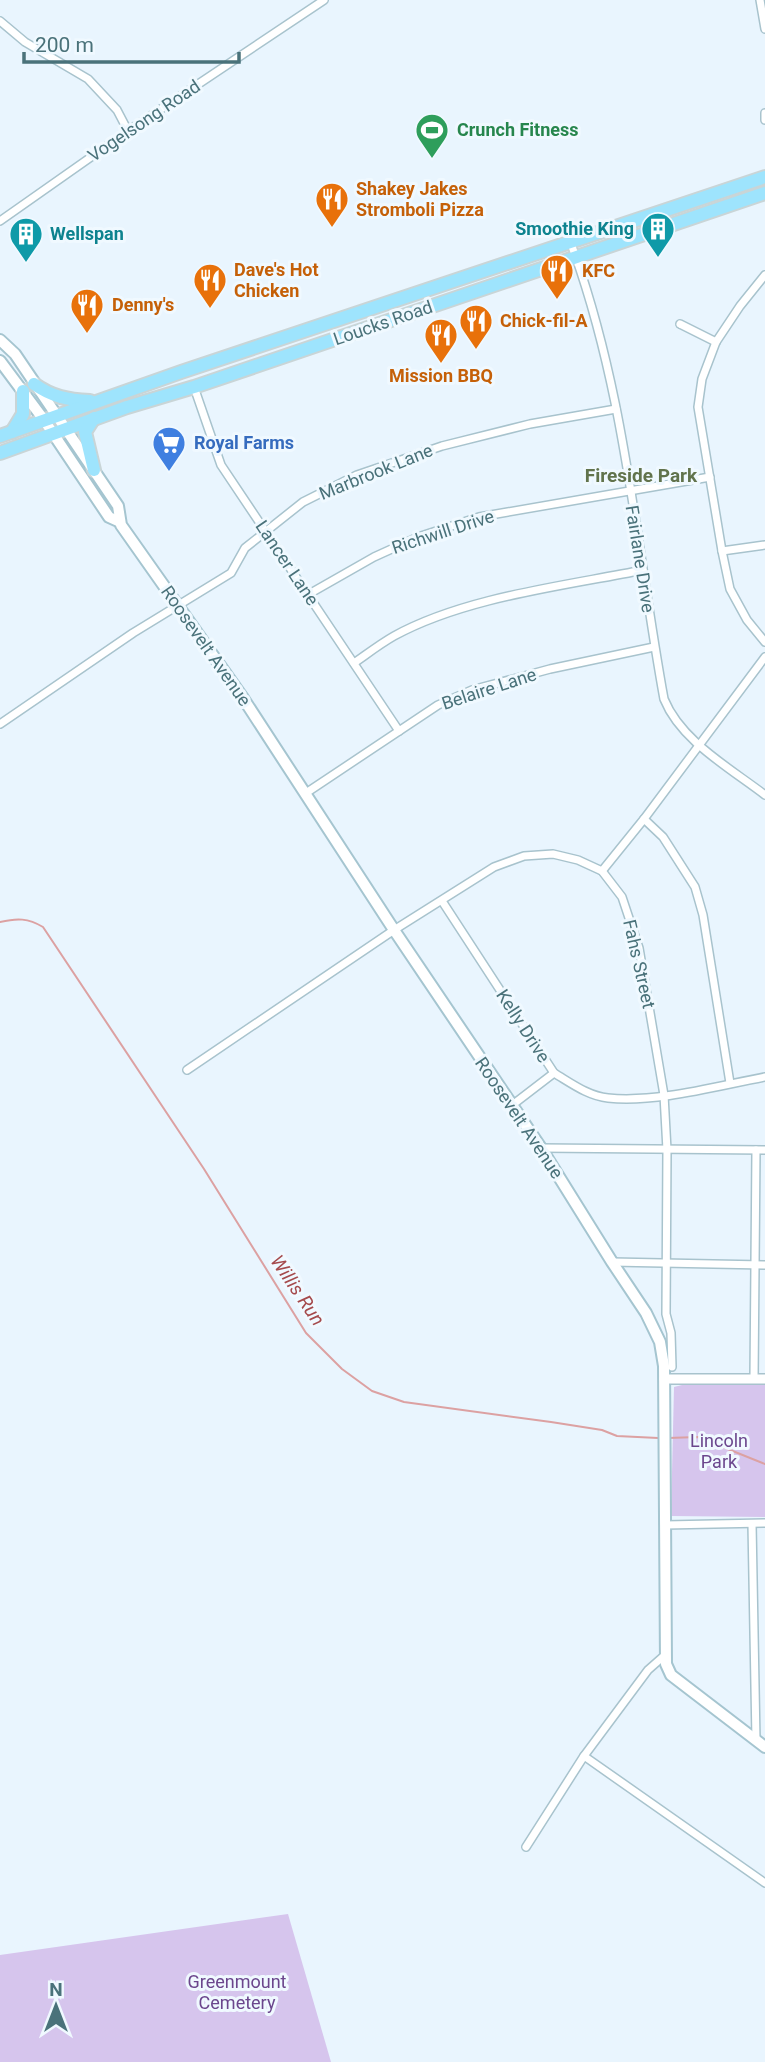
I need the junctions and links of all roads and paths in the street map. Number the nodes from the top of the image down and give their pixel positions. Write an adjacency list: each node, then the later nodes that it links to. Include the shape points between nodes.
1 (324, 0): 7 (street, Vogelsong Road)
2 (760, 0): 4 (street)
3 (0, 21): 7 (street, via 25,42 88,79 117,110)
4 (765, 29)
5 (765, 113): 6 (street)
6 (765, 120)
7 (128, 131): 10 (street, Vogelsong Road)
8 (765, 177): 11 (highway, Loucks Road)
9 (765, 193): 12 (highway, Loucks Road)
10 (0, 221)
11 (570, 241): 12 (street, Fairlane Drive); 20 (highway, Loucks Road)
12 (576, 258): 19 (highway, Loucks Road); 21 (street, Fairlane Drive, via 602,340)
13 (765, 275): 16 (street)
14 (680, 324): 16 (street)
15 (0, 340): 18 (main road, Roosevelt Avenue, via 15,354)
16 (716, 342): 29 (street, via 702,379 698,407)
17 (0, 361): 18 (main road, Roosevelt Avenue)
18 (28, 387): 20 (highway, via 70,400); 22 (main road, Roosevelt Avenue); 24 (main road, Roosevelt Avenue); 26 (highway, via 23,412)
19 (194, 387): 23 (highway, Loucks Road); 32 (street, Lancer Lane, via 221,465)
20 (97, 401): 22 (highway, Loucks Road)
21 (616, 409): 30 (street, Fairlane Drive); 32 (street, Marbrook Lane, via 442,446 358,475 303,502)
22 (57, 415): 24 (highway, Loucks Road); 25 (main road, Roosevelt Avenue)
23 (94, 418): 25 (highway, Loucks Road); 28 (highway, via 85,432)
24 (44, 420): 25 (main road, Roosevelt Avenue); 26 (highway, Loucks Road)
25 (59, 430): 27 (highway, Loucks Road); 28 (main road, Roosevelt Avenue); 31 (main road, Roosevelt Avenue, via 109,517)
26 (6, 434)
27 (0, 453)
28 (94, 470): 31 (main road, Roosevelt Avenue, via 118,506)
29 (710, 477): 30 (street, Richwill Drive); 34 (street)
30 (629, 490): 35 (street, Fairlane Drive); 36 (street, Richwill Drive, via 479,517 374,556)
31 (120, 522): 37 (main road, Roosevelt Avenue)
32 (266, 531): 36 (street, Lancer Lane); 37 (street, Marbrook Lane, via 245,548 231,573)
33 (765, 545): 34 (street)
34 (722, 551): 38 (street, via 730,589)
35 (643, 570): 39 (street, Fairlane Drive); 41 (street, via 504,597 442,616 395,635)
36 (309, 594): 41 (street, Lancer Lane)
37 (177, 605): 42 (street, Marbrook Lane); 45 (main road, Roosevelt Avenue)
38 (765, 642)
39 (654, 647): 43 (street, Belaire Lane, via 472,690 438,705); 44 (street, Fairlane Drive, via 671,716)
40 (765, 657): 44 (street)
41 (354, 663): 43 (street, Lancer Lane)
42 (0, 724)
43 (399, 731): 45 (street, Belaire Lane)
44 (698, 743): 46 (street, Fairlane Drive); 47 (street)
45 (306, 793): 50 (main road, Roosevelt Avenue)
46 (765, 794)
47 (644, 819): 48 (street); 54 (street, via 663,837 695,887)
48 (602, 871): 49 (street, via 553,855 524,856 494,867); 55 (street, Fahs Street, via 622,897 639,948)
49 (442, 901): 50 (street); 52 (street, Kelly Drive)
50 (394, 930): 51 (street); 56 (main road, Roosevelt Avenue)
51 (187, 1070)
52 (554, 1073): 55 (street, Kelly Drive, via 581,1090 607,1098); 56 (street)
53 (765, 1077): 54 (street, Kelly Drive)
54 (730, 1083): 55 (street, Kelly Drive)
55 (664, 1095): 58 (street, Fahs Street)
56 (511, 1106): 57 (main road, Roosevelt Avenue)
57 (541, 1148): 58 (street); 61 (main road, Roosevelt Avenue)
58 (667, 1150): 59 (street); 62 (street, Fahs Street)
59 (756, 1150): 60 (street); 63 (street)
60 (765, 1150)
61 (612, 1262): 62 (street); 66 (main road, Roosevelt Avenue, via 660,1342)
62 (666, 1263): 63 (street); 65 (street, Fahs Street)
63 (755, 1265): 64 (street); 67 (street)
64 (765, 1265)
65 (672, 1367)
66 (664, 1379): 67 (street); 71 (main road, Roosevelt Avenue)
67 (754, 1379): 68 (street)
68 (765, 1379)
69 (765, 1523): 70 (street)
70 (752, 1524): 71 (street); 73 (street)
71 (665, 1525): 72 (main road, Roosevelt Avenue)
72 (665, 1655): 73 (main road, via 671,1675); 74 (street, via 648,1670)
73 (760, 1743)
74 (584, 1756): 75 (street); 76 (street)
75 (526, 1847)
76 (765, 1883)

